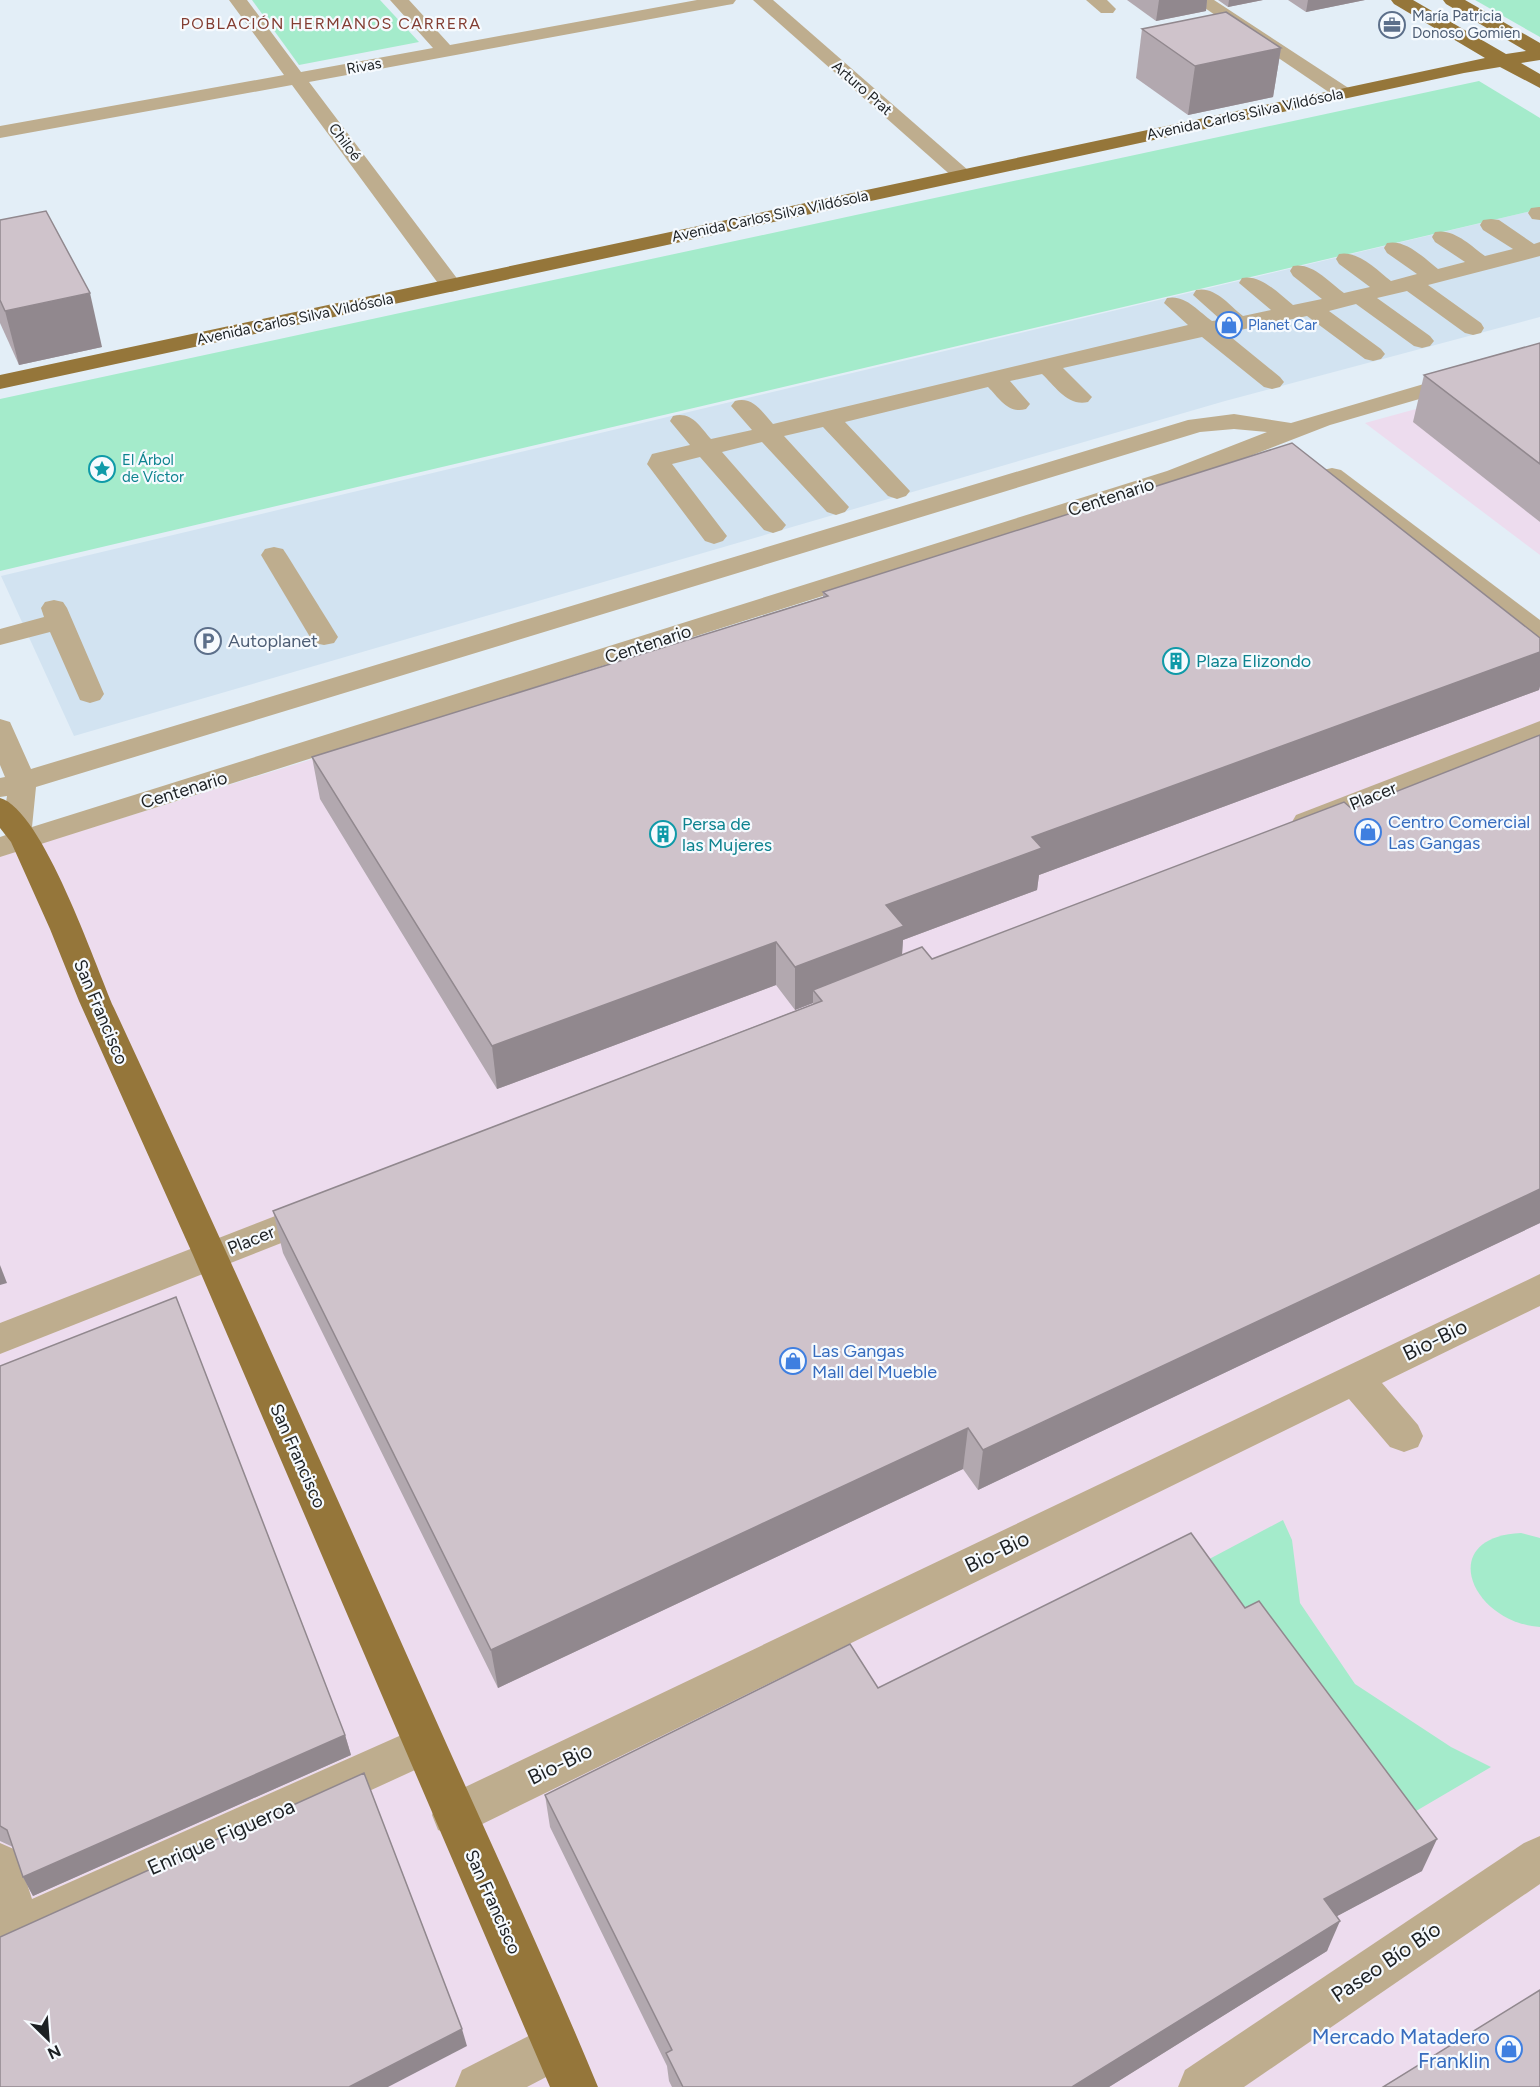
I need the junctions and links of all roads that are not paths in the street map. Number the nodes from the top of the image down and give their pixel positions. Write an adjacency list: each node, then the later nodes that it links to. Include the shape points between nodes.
1 (238, 0): 11 (street, Chiloé)
2 (399, 0): 8 (street)
3 (727, 0): 8 (street, Rivas)
4 (762, 0): 15 (street, Arturo Prat)
5 (1202, 0): 13 (street)
6 (1400, 0): 10 (main road)
7 (1452, 0): 9 (main road)
8 (446, 51): 11 (street, Rivas)
9 (1540, 52): 10 (main road, Avenida Carlos Silva Vildósola)
10 (1503, 60): 12 (main road); 13 (main road, Avenida Carlos Silva Vildósola)
11 (297, 78): 14 (street, Rivas); 26 (street, Chiloé)
12 (1540, 82)
13 (1343, 93): 15 (main road, Avenida Carlos Silva Vildósola)
14 (0, 132)
15 (962, 175): 26 (main road, Avenida Carlos Silva Vildósola)
16 (1491, 225): 19 (street)
17 (1443, 237): 21 (street)
18 (1395, 248): 23 (street)
19 (1536, 250): 21 (street)
20 (1347, 259): 27 (street)
21 (1482, 264): 23 (street)
22 (1300, 271): 29 (street)
23 (1434, 276): 24 (street)
24 (1409, 282): 27 (street); 33 (street)
25 (1250, 283): 31 (street)
26 (451, 285): 40 (main road, Avenida Carlos Silva Vildósola)
27 (1386, 288): 29 (street)
28 (1204, 296): 32 (street)
29 (1348, 297): 31 (street); 35 (street)
30 (1175, 303): 34 (street)
31 (1299, 310): 32 (street); 36 (street)
32 (1238, 323): 34 (street)
33 (1473, 328)
34 (1207, 330): 38 (street); 41 (street)
35 (1422, 341)
36 (1372, 354)
37 (1540, 357): 47 (street, Centenario)
38 (1046, 365): 39 (street); 42 (street)
39 (993, 378): 43 (street); 45 (street)
40 (0, 382)
41 (1272, 382)
42 (1080, 397)
43 (1018, 404)
44 (743, 406): 48 (street)
45 (828, 418): 48 (street); 51 (street)
46 (682, 421): 49 (street)
47 (1291, 430): 62 (street, Centenario, via 1226,420 1197,425); 63 (street, Centenario, via 1250,450 1176,477)
48 (768, 432): 49 (street); 52 (street)
49 (704, 448): 53 (street); 54 (street, via 658,462)
50 (1332, 475): 56 (street)
51 (897, 490)
52 (836, 507)
53 (773, 525)
54 (714, 536)
55 (274, 555): 58 (street)
56 (1540, 633)
57 (0, 636): 59 (street, via 56,614)
58 (324, 637)
59 (90, 694)
60 (0, 728): 62 (street)
61 (1540, 730): 64 (street, Placer)
62 (10, 785): 63 (street, via 22,795)
63 (10, 831): 66 (main road, San Francisco, via 66,929)
64 (1285, 831)
65 (343, 1203): 66 (street, Placer)
66 (211, 1256): 68 (street, Placer); 71 (main road, San Francisco)
67 (1540, 1289): 69 (street, Bio-Bio)
68 (0, 1339)
69 (1354, 1379): 70 (street); 72 (street, Bio-Bio)
70 (1404, 1437)
71 (424, 1745): 72 (main road, San Francisco); 75 (street, Enrique Figueroa)
72 (454, 1815): 76 (main road, San Francisco)
73 (1540, 1858): 78 (street, Paseo Bío Bío)
74 (0, 1865): 75 (street, Enrique Figueroa)
75 (9, 1933)
76 (565, 2066): 77 (street)
77 (478, 2087)
78 (1202, 2087)

